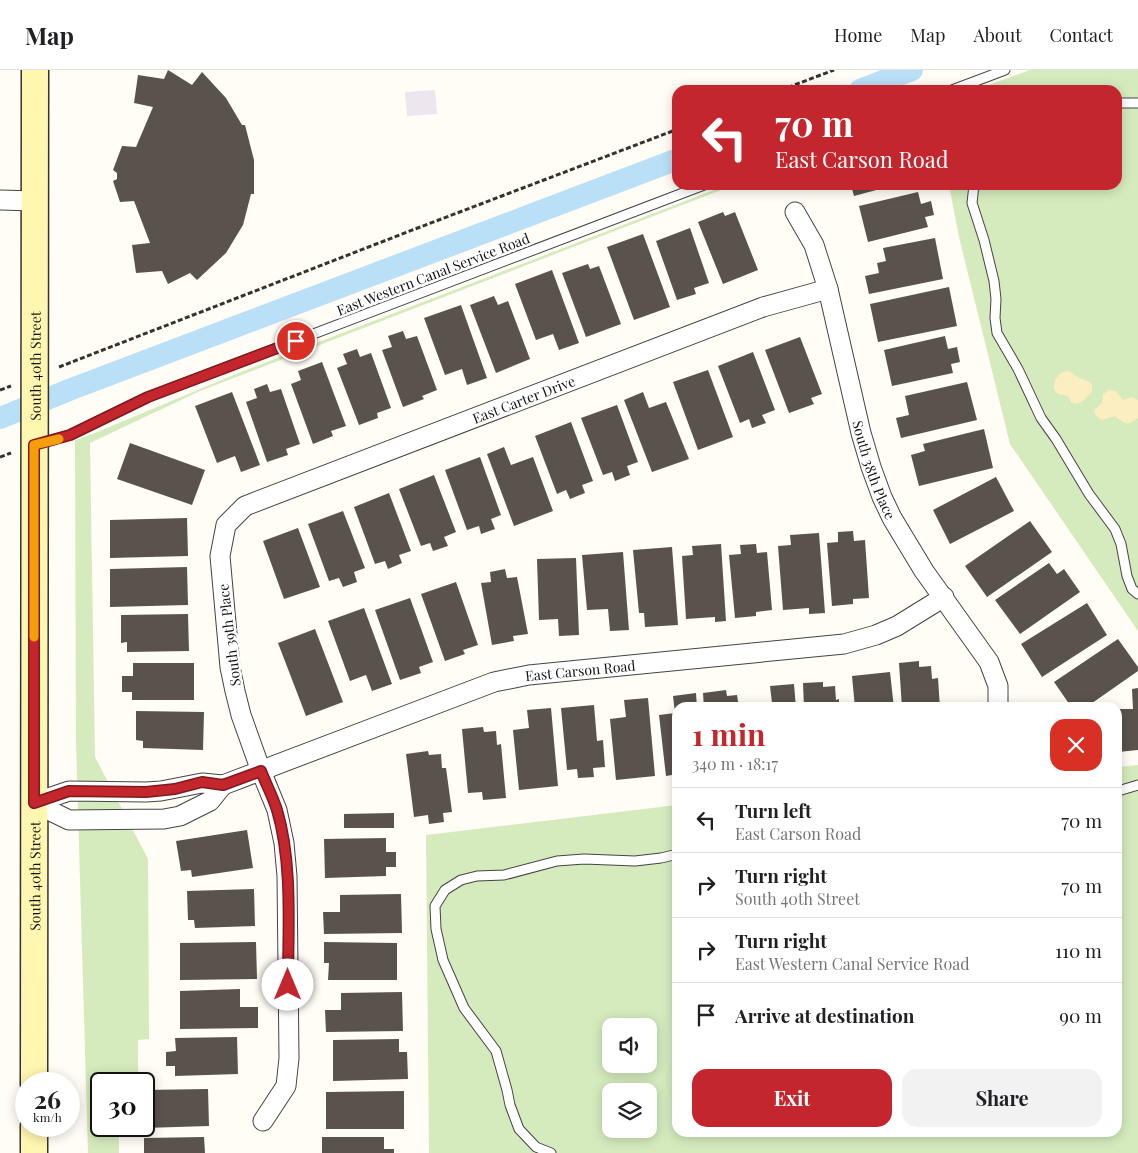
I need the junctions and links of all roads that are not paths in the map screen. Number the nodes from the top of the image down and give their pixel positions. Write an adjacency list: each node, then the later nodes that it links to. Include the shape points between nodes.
1 (35, 70): 9 (main road, South 40th Street)
2 (1005, 70): 3 (lane)
3 (965, 85)
4 (1122, 103): 5 (lane)
5 (1138, 103)
6 (691, 190): 12 (lane, East Western Canal Service Road, via 148,397 70,435)
7 (973, 190): 14 (lane, via 972,203 994,281 997,333 1041,418 1115,529 1127,576 1132,590)
8 (0, 200): 9 (street)
9 (35, 202): 12 (main road, South 40th Street)
10 (795, 212): 11 (street, South 38th Place, via 814,245)
11 (828, 289): 13 (street, East Carter Drive, via 763,307 245,506); 15 (street, South 38th Place, via 861,433 880,490 892,518)
12 (34, 445): 22 (main road, South 40th Street)
13 (226, 525): 17 (street, South 39th Place, via 220,556 230,667 241,715)
14 (1138, 594)
15 (944, 597): 16 (street, South 38th Place, via 989,662 998,686); 17 (street, East Carson Road, via 897,626 844,644 494,682)
16 (998, 702)
17 (261, 771): 18 (street, East Carson Road); 26 (street, South 39th Place, via 277,810 284,843 289,1048 286,1086)
18 (223, 785): 21 (street, East Carson Road, via 202,782); 23 (street, East Carson Road, via 210,801 180,816)
19 (1138, 785): 20 (lane)
20 (1122, 790)
21 (146, 792): 22 (street, East Carson Road, via 69,791); 23 (street)
22 (34, 803): 23 (street, East Carson Road, via 69,820); 25 (main road, South 40th Street)
23 (147, 819)
24 (672, 855): 29 (lane, via 636,861 584,859 504,875 477,876 461,880 445,890 435,906 443,960 464,1008 496,1051 519,1129 536,1147)
25 (34, 1072)
26 (263, 1121)
27 (34, 1137): 28 (main road)
28 (34, 1153)
29 (551, 1153)

